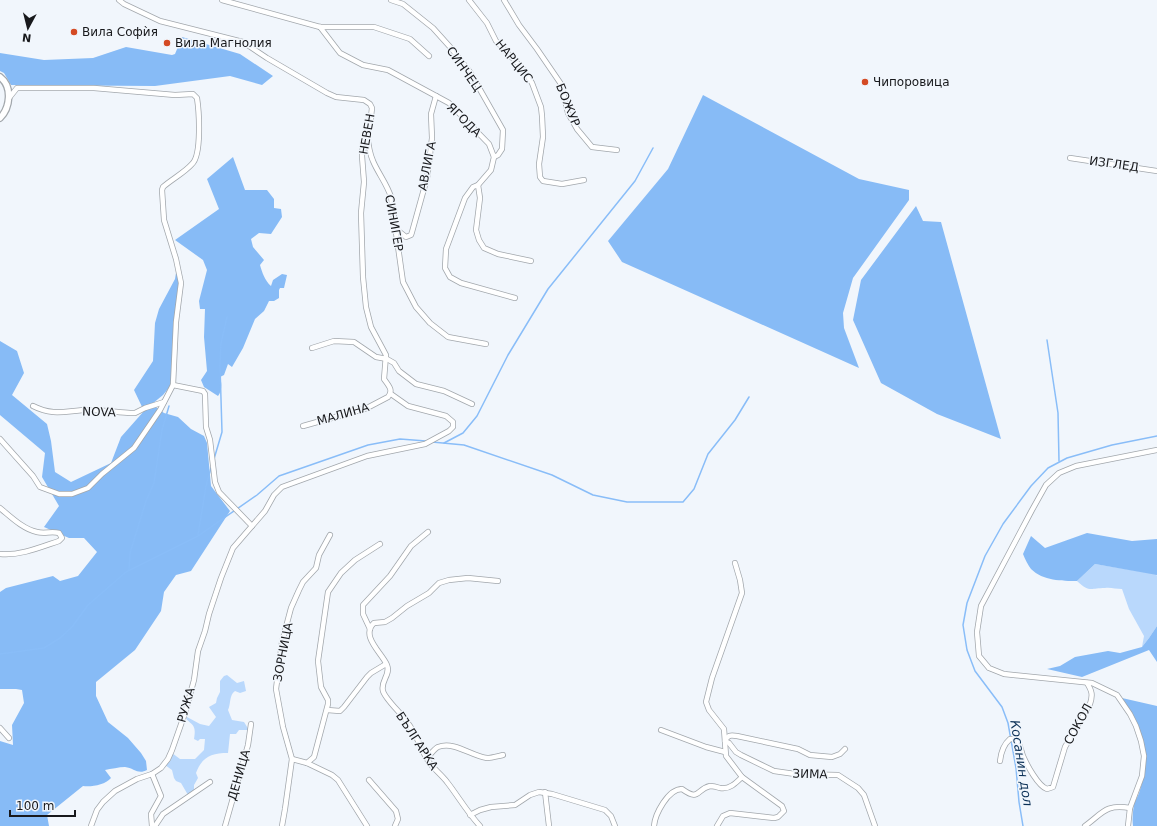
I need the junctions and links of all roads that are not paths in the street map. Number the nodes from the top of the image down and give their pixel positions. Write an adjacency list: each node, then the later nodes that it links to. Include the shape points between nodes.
1 (119, 0): 12 (street, НЕВЕН, via 160,21 243,42 327,93 368,102 372,108)
2 (222, 0): 6 (street)
3 (391, 0): 14 (street, СИНЧЕЦ, via 404,4 433,28 470,72 503,130 502,149)
4 (469, 0): 17 (street, НАРЦИС, via 487,23 496,41 532,82 541,107 543,137 539,172 542,181 562,184)
5 (504, 0): 13 (street, БОЖУР, via 561,84 567,110 577,129 592,147)
6 (320, 28): 7 (street, via 374,28 410,39); 9 (street, ЯГОДА, via 340,53 363,65 388,70)
7 (429, 56)
8 (0, 77): 10 (street, via 7,87)
9 (436, 96): 14 (street, ЯГОДА, via 449,103 489,144); 19 (street, АВЛИГА, via 431,114 430,163 411,235 406,237)
10 (9, 98): 11 (street, via 6,111); 25 (street, via 17,88 94,88 175,95 193,94 197,98 197,156 194,163 163,187 161,196 164,220 181,283 176,322)
11 (0, 118)
12 (367, 133): 19 (street, СИНИГЕР, via 370,154 392,197); 24 (street, НЕВЕН, via 363,141 362,156 363,277 371,327)
13 (617, 150)
14 (494, 157): 18 (street, via 491,170)
15 (1070, 158): 16 (street, ИЗГЛЕД)
16 (1157, 171)
17 (584, 180)
18 (478, 185): 20 (street, via 480,198 476,230 484,248 498,254); 21 (street, via 473,187 465,198 446,249 445,268 450,277 461,284)
19 (396, 229): 22 (street, СИНИГЕР, via 403,282 416,307 430,323 448,337)
20 (531, 261)
21 (515, 298)
22 (486, 344)
23 (312, 348): 24 (street, via 334,341 354,342 376,357)
24 (387, 359): 26 (street, via 384,380); 28 (street, НЕВЕН, via 416,384 444,391)
25 (174, 385): 27 (street); 34 (street, via 197,389 205,394 206,427 215,482 219,492)
26 (391, 394): 30 (street, МАЛИНА, via 368,408); 34 (street, РУЖА, via 408,406 446,416 453,422 452,427 425,444 367,456 282,487)
27 (164, 402): 29 (street, NOVA, via 135,413 91,410 61,413 47,412); 31 (street, via 134,448 80,492 62,494 40,487)
28 (472, 404)
29 (33, 406)
30 (303, 426)
31 (0, 439)
32 (1157, 450): 43 (street, via 1076,466 1059,473 1046,486 981,606 977,632 979,656 989,668 1004,674)
33 (0, 508): 38 (street, via 17,522 38,532 59,533 62,538 25,552)
34 (252, 526): 57 (street, РУЖА, via 233,548 221,578 198,651 192,686 172,750 164,765)
35 (428, 532): 41 (street, via 411,546 390,576 363,605 363,614)
36 (330, 536): 54 (street, ЗОРНИЦА, via 319,555 316,568 299,590 291,608 282,642 276,689)
37 (380, 544): 44 (street, via 355,560 341,573 328,592 318,661 321,687 328,700)
38 (0, 554)
39 (735, 563): 49 (street, via 742,593 706,702 724,729)
40 (498, 581): 41 (street, via 468,578 439,583 429,593 392,618 374,623)
41 (370, 629): 42 (street, via 371,641)
42 (386, 664): 44 (street, via 367,677 340,711); 53 (street, БЪЛГАРКА, via 388,674 382,686 383,693 413,730)
43 (1087, 683): 55 (street, СОКОЛ, via 1092,698 1065,747 1053,787 1047,789 1041,786 1026,763 1016,739 1006,742); 62 (street, via 1103,687 1117,695 1139,734 1143,748 1143,765 1139,786)
44 (327, 710): 56 (street, via 314,757)
45 (251, 724): 68 (street, ДЕНИЦА, via 248,745)
46 (0, 728): 48 (street)
47 (661, 730): 51 (street)
48 (9, 738)
49 (725, 741): 50 (street, via 731,735 798,749 810,755 832,757); 51 (street); 77 (street, ЗИМА, via 736,752 774,771 838,775 864,795)
50 (845, 749)
51 (725, 752): 58 (street)
52 (503, 755): 53 (street, via 489,758 448,746 437,748)
53 (427, 758): 63 (street, БЪЛГАРКА)
54 (292, 759): 56 (street); 69 (street, ЗОРНИЦА)
55 (1000, 761)
56 (307, 763): 70 (street, via 338,780)
57 (152, 774): 65 (street, РУЖА, via 115,791 97,810); 66 (street, via 161,796 151,814)
58 (742, 777): 64 (street, via 784,810 778,817 734,812 726,814); 75 (street, via 731,786 710,786 694,795 682,789 678,790 660,807)
59 (368, 780): 71 (street, via 396,811 398,819)
60 (210, 782): 67 (street, via 162,814)
61 (545, 792): 63 (street, via 530,795 515,805 491,807); 73 (street); 74 (street, via 605,810 610,814)
62 (1130, 808): 78 (street, via 1114,806); 79 (street)
63 (470, 815): 72 (street, БЪЛГАРКА)
64 (718, 824): 76 (street)
65 (91, 826)
66 (152, 826)
67 (155, 826)
68 (225, 826)
69 (282, 826)
70 (367, 826)
71 (395, 826)
72 (480, 826)
73 (549, 826)
74 (615, 826)
75 (654, 826)
76 (723, 826)
77 (875, 826)
78 (1085, 826)
79 (1128, 826)

